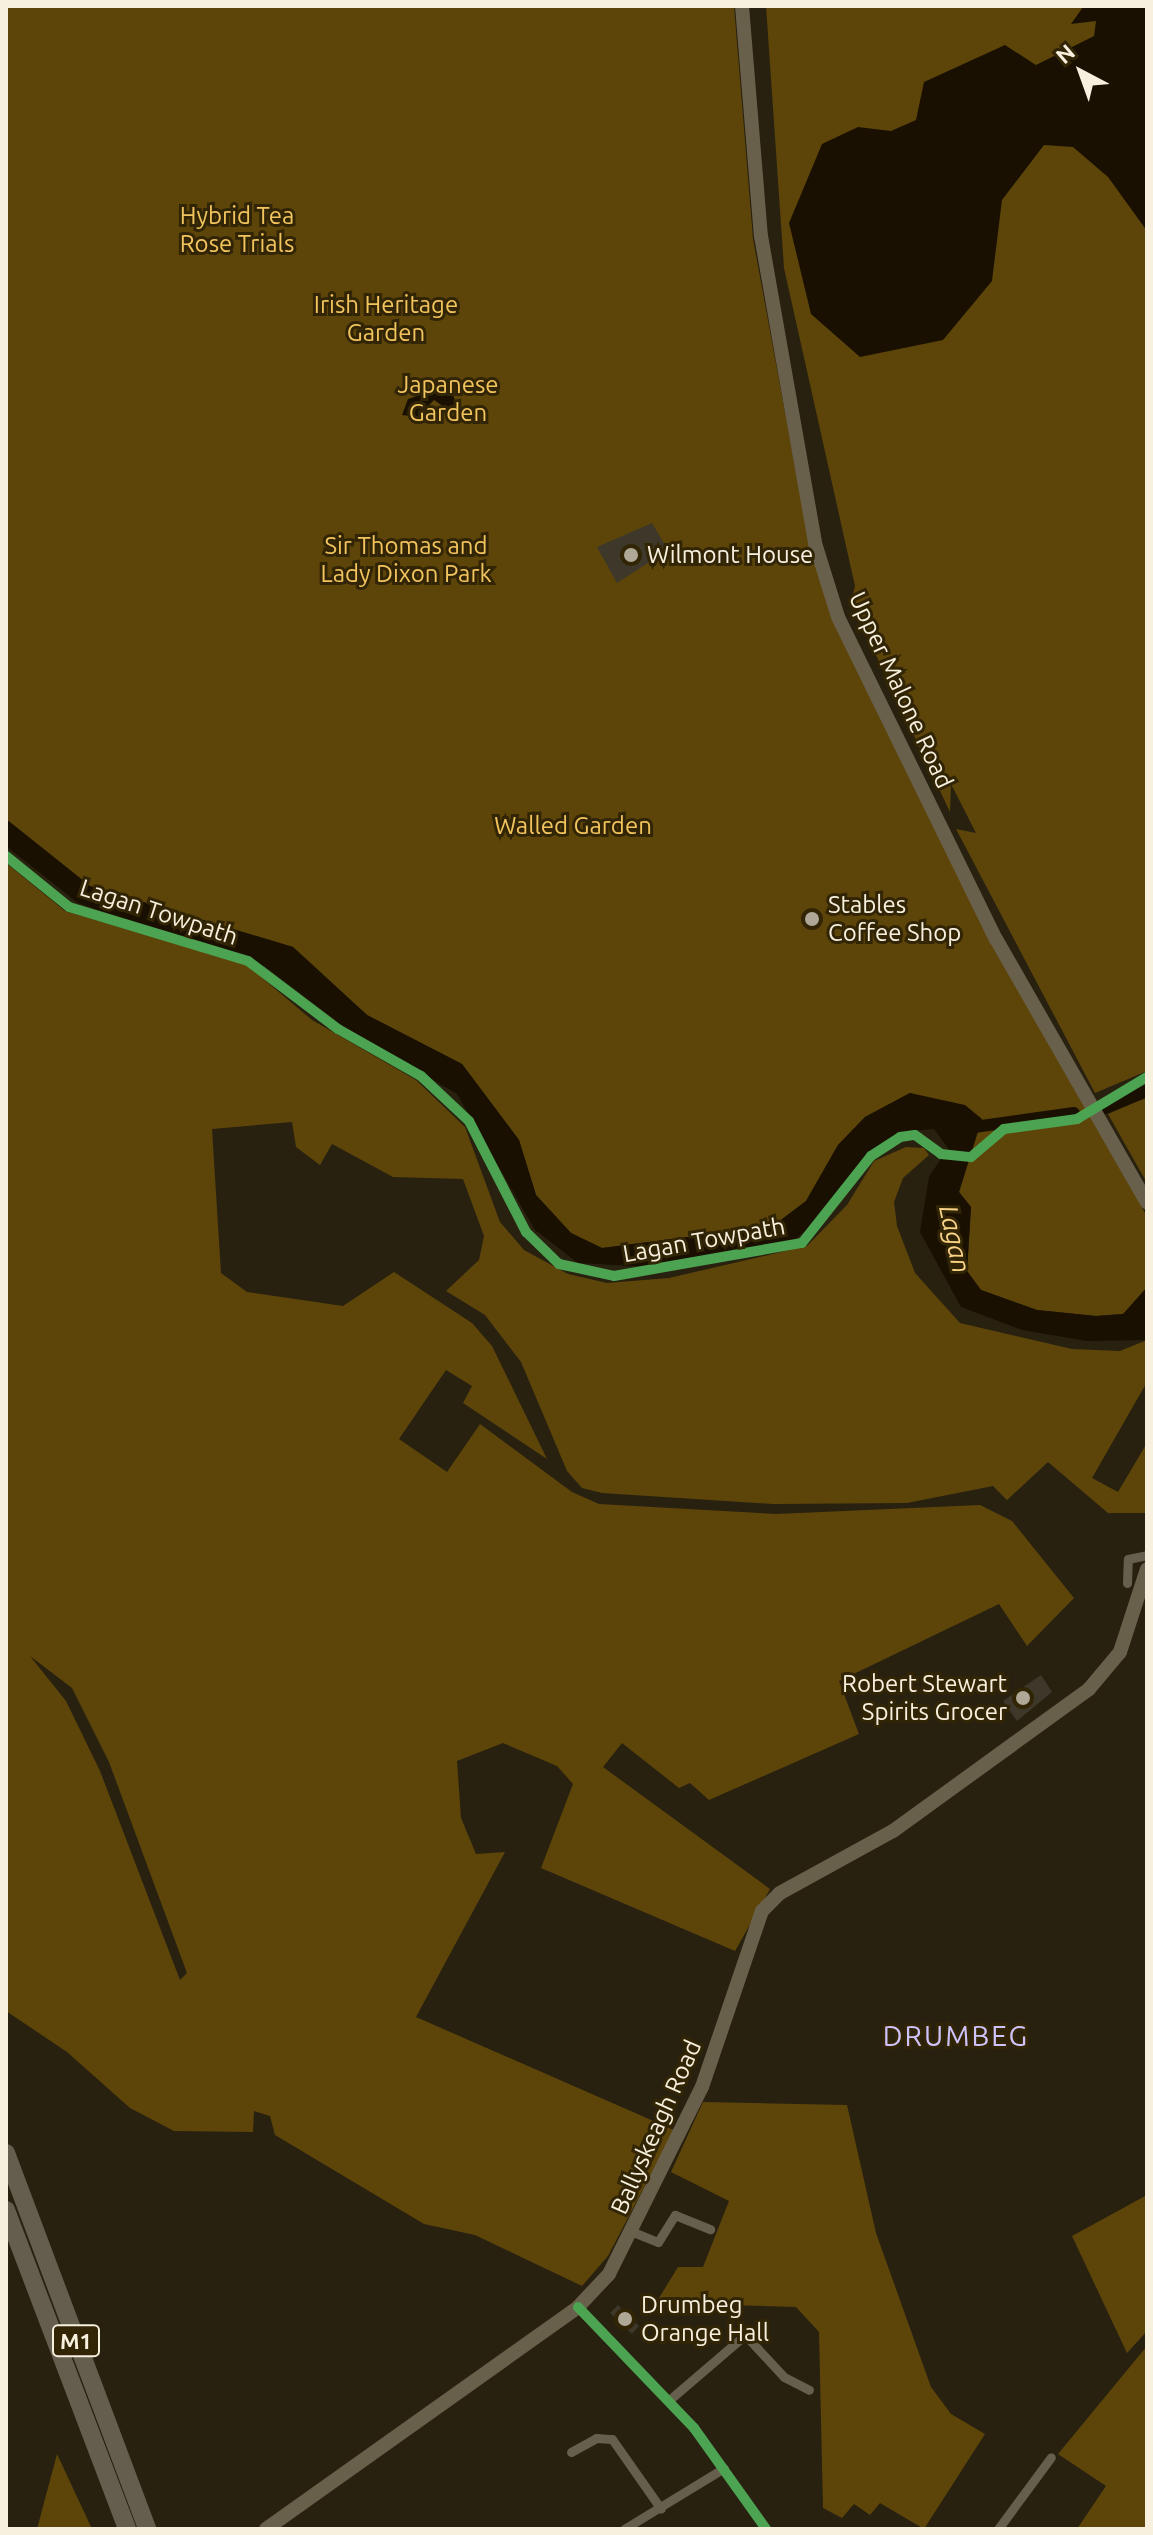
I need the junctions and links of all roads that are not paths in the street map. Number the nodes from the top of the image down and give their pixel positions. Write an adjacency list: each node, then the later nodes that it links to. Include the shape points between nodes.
1 (742, 6): 2 (main road, Upper Malone Road, via 761,236 815,543 838,617 996,939)
2 (1147, 1203)
3 (1147, 1555): 5 (street, via 1128,1559)
4 (1147, 1569): 9 (main road, Ballyskeagh Road, via 1120,1652 1089,1689 893,1831 780,1893 762,1911 702,2087)
5 (1127, 1583)
6 (6, 2153): 18 (highway, M1)
7 (6, 2210): 17 (highway, M1)
8 (710, 2229): 9 (street, via 675,2215 658,2242)
9 (633, 2232): 10 (main road, Ballyskeagh Road)
10 (578, 2307): 12 (street); 19 (main road, Ballyskeagh Road)
11 (809, 2390): 12 (street, via 784,2377 745,2335)
12 (668, 2401): 15 (street)
13 (571, 2452): 16 (street, via 596,2438 612,2439)
14 (1051, 2457): 22 (street)
15 (724, 2468): 16 (street); 21 (street)
16 (661, 2509): 20 (street)
17 (127, 2529)
18 (147, 2529)
19 (266, 2529)
20 (624, 2529)
21 (766, 2529)
22 (998, 2529)

